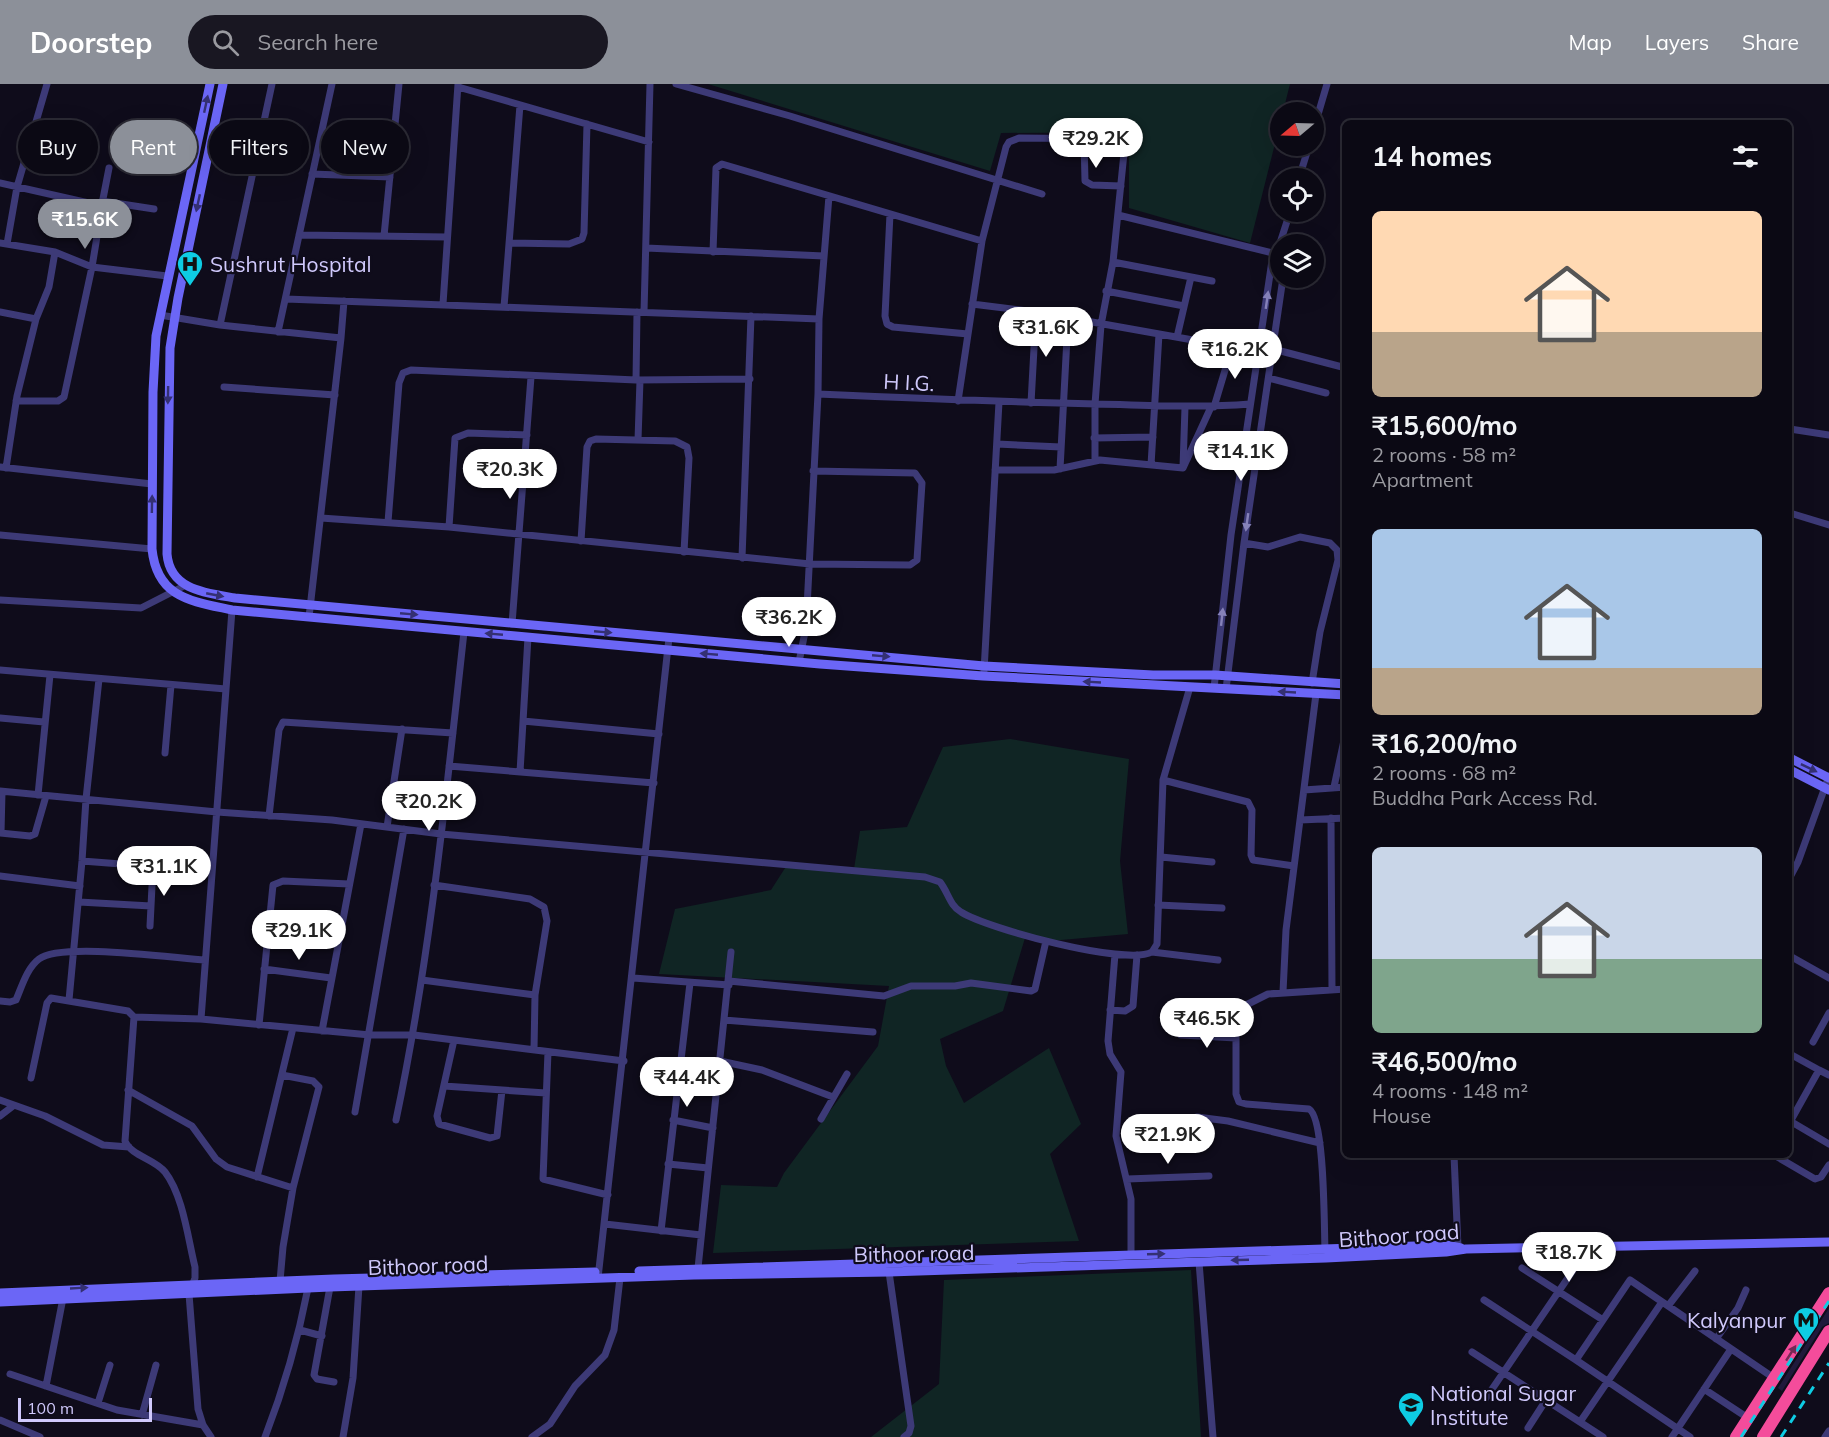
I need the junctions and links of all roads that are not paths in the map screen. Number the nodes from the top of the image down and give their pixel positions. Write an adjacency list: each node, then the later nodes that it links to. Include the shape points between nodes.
1 (48, 84): 22 (street)
2 (210, 84): 42 (street, one-way to 2)
3 (223, 84): 59 (street, one-way to 59)
4 (272, 84): 64 (street)
5 (332, 84): 17 (street)
6 (399, 84): 18 (street)
7 (650, 84): 15 (street)
8 (676, 84): 19 (street)
9 (1327, 84): 11 (street)
10 (458, 85): 12 (street); 31 (street)
11 (1322, 102)
12 (520, 105): 13 (street); 34 (street)
13 (587, 124): 15 (street); 34 (street, via 582,239 569,244)
14 (1084, 139): 19 (street, via 1013,140 1006,147); 21 (street, via 1085,181); 21 (street, via 1120,141 1124,153)
15 (649, 142): 35 (street)
16 (108, 168): 25 (street)
17 (312, 174): 18 (street); 29 (street)
18 (390, 177): 30 (street)
19 (997, 181): 23 (street); 32 (street)
20 (0, 183): 22 (street)
21 (1121, 186): 28 (street)
22 (17, 187): 25 (street); 33 (street)
23 (1042, 194)
24 (830, 196): 27 (street); 37 (street, via 728,164 719,165); 39 (street)
25 (102, 203): 26 (street); 41 (street)
26 (154, 209)
27 (890, 214): 32 (street); 66 (street, via 887,324)
28 (1118, 215): 38 (street); 40 (street)
29 (299, 235): 30 (street); 48 (street)
30 (384, 236): 31 (street)
31 (447, 237): 50 (street)
32 (982, 241): 51 (street)
33 (3, 243): 36 (street)
34 (510, 243): 53 (street)
35 (646, 248): 37 (street); 55 (street)
36 (55, 252): 41 (street); 60 (street, via 49,287)
37 (713, 252): 39 (street)
38 (1270, 252)
39 (824, 256): 61 (street)
40 (1113, 262): 43 (street); 47 (street)
41 (92, 267): 42 (street); 82 (street, via 64,397 58,401)
42 (167, 276): 57 (street)
43 (1191, 277): 44 (street); 52 (street)
44 (1212, 281)
45 (1271, 288): 71 (street, one-way to 45)
46 (1282, 288): 72 (street)
47 (1106, 291): 52 (street); 63 (street)
48 (286, 299): 49 (street); 65 (street)
49 (344, 301): 50 (street); 69 (street)
50 (443, 304): 53 (street)
51 (972, 304): 56 (street); 66 (street)
52 (1184, 306): 68 (street)
53 (504, 307): 55 (street)
54 (0, 312): 60 (street)
55 (640, 312): 58 (street); 77 (street)
56 (1036, 312): 62 (street); 85 (street)
57 (160, 315): 59 (street); 107 (street, via 154,352)
58 (752, 316): 61 (street); 76 (street)
59 (175, 318): 64 (street); 121 (street, one-way to 121, via 169,371 167,554 172,573)
60 (36, 319): 82 (street)
61 (819, 319): 80 (street)
62 (1068, 319): 63 (street); 86 (street)
63 (1101, 325): 67 (street); 87 (street)
64 (220, 326): 65 (street)
65 (278, 332): 69 (street)
66 (968, 334): 83 (street)
67 (1159, 334): 68 (street); 89 (street)
68 (1177, 337): 70 (street)
69 (341, 338): 81 (street)
70 (1232, 347): 71 (street); 91 (street)
71 (1260, 348): 72 (street); 88 (street)
72 (1273, 349): 73 (street); 75 (street)
73 (1342, 367)
74 (531, 377): 77 (street); 93 (street); 110 (street, via 411,370 400,376)
75 (1269, 378): 79 (street); 116 (street, one-way to 116)
76 (750, 379): 77 (street); 119 (street)
77 (638, 380): 97 (street)
78 (224, 387): 81 (street)
79 (1326, 393)
80 (818, 394): 83 (street, H I.G.); 106 (street)
81 (335, 395): 109 (street)
82 (16, 401): 102 (street)
83 (958, 401): 84 (street, H I.G.)
84 (999, 402): 85 (street, H I.G.); 98 (street)
85 (1031, 403): 86 (street, H I.G.)
86 (1063, 404): 87 (street, H I.G.); 99 (street)
87 (1095, 404): 89 (street, H I.G.); 96 (street)
88 (1250, 404): 91 (street, H I.G.); 137 (street, one-way to 88)
89 (1154, 406): 90 (street, H I.G.); 95 (street)
90 (1185, 407): 91 (street, H I.G.); 103 (street)
91 (1213, 407): 103 (street)
92 (1792, 429): 94 (street)
93 (527, 435): 112 (street, via 468,433 454,438); 114 (street)
94 (1829, 435)
95 (1153, 437): 96 (street); 101 (street)
96 (1095, 438): 100 (street)
97 (638, 440): 115 (street, via 596,439 588,443); 118 (street, via 675,441 688,449)
98 (997, 444): 99 (street); 105 (street)
99 (1061, 447): 104 (street)
100 (1095, 460): 101 (street); 104 (street)
101 (1151, 465): 103 (street)
102 (3, 468): 107 (street)
103 (1183, 468)
104 (1060, 469): 105 (street)
105 (995, 470): 134 (street)
106 (813, 471): 120 (street); 120 (street, via 906,472 915,473 922,483 914,563)
107 (152, 484): 117 (street, one-way to 107)
108 (1792, 514): 111 (street)
109 (321, 518): 110 (street); 124 (street)
110 (387, 522): 112 (street)
111 (1829, 525)
112 (448, 527): 114 (street)
113 (0, 535): 117 (street)
114 (519, 535): 115 (street); 127 (street)
115 (581, 541): 118 (street)
116 (1244, 543): 139 (street); 141 (street, via 1268,547 1300,537 1330,543 1337,550)
117 (152, 549): 122 (street, via 157,574)
118 (684, 552): 119 (street)
119 (742, 558): 120 (street)
120 (810, 564): 131 (street)
121 (186, 585): 122 (street); 124 (street, one-way to 124, via 210,594)
122 (173, 593): 123 (street, via 141,608); 125 (street)
123 (0, 600)
124 (310, 606): 126 (street); 127 (street, one-way to 127)
125 (232, 610): 126 (street); 147 (street)
126 (309, 617): 128 (street)
127 (512, 624): 130 (street, one-way to 130)
128 (464, 632): 129 (street, one-way to 128); 154 (street)
129 (528, 637): 132 (street); 151 (street)
130 (669, 638): 131 (street); 132 (street)
131 (803, 649): 133 (street); 134 (street, one-way to 134)
132 (668, 650): 133 (street, one-way to 132); 155 (street)
133 (799, 662): 138 (street)
134 (984, 666): 137 (street); 138 (street)
135 (0, 670): 136 (street)
136 (50, 675): 140 (street); 152 (street)
137 (1215, 675): 139 (street); 145 (street)
138 (983, 676): 144 (street, one-way to 138)
139 (1227, 676): 141 (street); 146 (street)
140 (99, 679): 143 (street); 171 (street)
141 (1312, 682): 142 (street)
142 (1342, 684)
143 (171, 685): 147 (street); 157 (street)
144 (1190, 687): 145 (street); 163 (street)
145 (1214, 688): 146 (street)
146 (1226, 689): 148 (street, one-way to 146)
147 (226, 690): 172 (street)
148 (1316, 694): 149 (street); 168 (street)
149 (1342, 695)
150 (0, 718): 152 (street)
151 (523, 721): 155 (street); 161 (street)
152 (44, 722): 170 (street)
153 (402, 729): 154 (street); 173 (street, via 281,723); 178 (street)
154 (453, 733): 159 (street)
155 (659, 734): 164 (street)
156 (1342, 749): 165 (street)
157 (165, 753)
158 (1792, 759): 162 (street, one-way to 162)
159 (449, 766): 161 (street); 181 (street)
160 (1792, 771): 167 (street)
161 (520, 772): 164 (street)
162 (1829, 777): 167 (street)
163 (1164, 780): 183 (street); 189 (street, via 1248,802 1252,810 1253,860)
164 (654, 783): 182 (street)
165 (1334, 787): 166 (street); 168 (street)
166 (1342, 788)
167 (1827, 789): 187 (street)
168 (1304, 790): 176 (street)
169 (1, 791): 170 (street); 180 (street)
170 (42, 795): 171 (street); 180 (street, via 35,834)
171 (86, 799): 172 (street); 185 (street)
172 (217, 812): 173 (street); 190 (street)
173 (269, 816): 177 (street)
174 (1330, 818): 175 (street); 176 (street); 218 (street)
175 (1342, 818)
176 (1300, 820): 189 (street)
177 (361, 824): 178 (street); 193 (street)
178 (387, 827): 179 (street)
179 (404, 829): 181 (street); 232 (street)
180 (0, 833)
181 (441, 834): 182 (street); 194 (street)
182 (646, 852): 201 (street, via 934,879 962,913); 212 (street)
183 (1161, 857): 186 (street); 197 (street)
184 (1792, 859): 187 (street)
185 (82, 861): 188 (street); 195 (street)
186 (1212, 862)
187 (1798, 862): 191 (street)
188 (153, 866): 190 (street); 198 (street)
189 (1294, 866): 219 (street)
190 (212, 871): 208 (street)
191 (1792, 873)
192 (0, 876): 195 (street)
193 (349, 884): 210 (street, via 283,881 273,885); 211 (street)
194 (434, 885): 214 (street); 220 (street, via 530,899 544,907 547,921)
195 (80, 886): 196 (street)
196 (79, 902): 198 (street); 202 (street)
197 (1158, 905): 199 (street); 204 (street, via 1157,944)
198 (151, 906): 200 (street)
199 (1222, 908)
200 (150, 926)
201 (1046, 941): 205 (street); 216 (street, via 1033,991 971,982 911,986 884,996)
202 (74, 951): 208 (street); 221 (street); 222 (street, via 37,960 16,1000)
203 (732, 952): 216 (street)
204 (1152, 952): 206 (street); 209 (street)
205 (1115, 954): 206 (street); 223 (street)
206 (1137, 955): 223 (street, via 1133,1006 1125,1011)
207 (1792, 957): 213 (street)
208 (205, 960): 226 (street)
209 (1218, 960)
210 (264, 969): 211 (street); 228 (street)
211 (331, 978): 230 (street)
212 (633, 978): 215 (street); 241 (street)
213 (1829, 978)
214 (422, 980): 220 (street); 233 (street)
215 (690, 982): 216 (street); 261 (street)
216 (729, 983): 227 (street)
217 (1342, 989): 218 (street)
218 (1332, 990): 219 (street)
219 (1283, 992): 235 (street, via 1261,996 1240,1008)
220 (535, 995): 238 (street)
221 (69, 1000): 225 (street, via 128,1011); 247 (street, via 53,998 47,1003)
222 (0, 1001)
223 (1110, 1010): 274 (street, via 1108,1048 1121,1072 1117,1144)
224 (1829, 1013): 237 (street)
225 (134, 1017): 226 (street); 249 (street)
226 (201, 1019): 228 (street)
227 (724, 1020): 231 (street); 242 (street)
228 (259, 1025): 229 (street)
229 (293, 1028): 230 (street); 245 (street)
230 (322, 1031): 232 (street)
231 (873, 1032)
232 (370, 1035): 233 (street); 255 (street)
233 (414, 1035): 236 (street); 260 (street)
234 (1180, 1035): 235 (street)
235 (1236, 1038): 264 (street, via 1239,1102 1312,1110)
236 (454, 1040): 238 (street); 248 (street)
237 (1813, 1042)
238 (534, 1050): 239 (street)
239 (548, 1052): 241 (street); 251 (street)
240 (1792, 1055): 243 (street)
241 (624, 1061): 276 (street)
242 (720, 1061): 252 (street, via 775,1074); 263 (street)
243 (1819, 1070): 246 (street); 258 (street)
244 (847, 1074): 252 (street)
245 (282, 1075): 273 (street); 275 (street, via 313,1081 319,1087)
246 (1829, 1075)
247 (31, 1078)
248 (444, 1086): 250 (street); 250 (street, via 437,1116 439,1124 490,1138 498,1133)
249 (128, 1090): 266 (street, via 124,1136); 273 (street, via 192,1126 216,1159 227,1167)
250 (502, 1090): 251 (street)
251 (546, 1093): 276 (street, via 543,1179)
252 (833, 1097): 259 (street)
253 (0, 1100): 254 (street)
254 (13, 1106): 256 (street); 266 (street, via 45,1116 103,1145)
255 (355, 1112)
256 (0, 1116)
257 (1197, 1117): 264 (street)
258 (1792, 1118)
259 (821, 1119)
260 (396, 1120)
261 (673, 1120): 263 (street); 269 (street)
262 (1792, 1123): 265 (street)
263 (713, 1128): 271 (street)
264 (1320, 1143): 283 (street)
265 (1829, 1144)
266 (129, 1147): 296 (street, via 156,1163 171,1181 195,1267)
267 (1454, 1158): 282 (street)
268 (1779, 1158): 270 (street, via 1818,1180)
269 (668, 1164): 271 (street); 278 (street)
270 (1829, 1165)
271 (708, 1168): 279 (street)
272 (1209, 1176): 274 (street)
273 (257, 1177): 275 (street)
274 (1127, 1179): 284 (street)
275 (293, 1188): 292 (street)
276 (608, 1195): 277 (street)
277 (605, 1224): 278 (street); 290 (street)
278 (661, 1231): 279 (street)
279 (701, 1235): 286 (street)
280 (1829, 1242): 281 (street, Bithoor road)
281 (1589, 1247): 282 (street, Bithoor road); 298 (street)
282 (1462, 1248): 283 (street, via 1446,1245); 285 (street, Bithoor road, one-way to 285, via 1446,1252)
283 (1325, 1250): 284 (street, one-way to 283)
284 (1131, 1255): 286 (street)
285 (1199, 1262): 289 (street, Bithoor road); 340 (street)
286 (698, 1268): 290 (street)
287 (1522, 1268): 298 (street)
288 (1695, 1271): 304 (street)
289 (889, 1272): 291 (street, Bithoor road); 339 (street, via 911,1426)
290 (599, 1275): 291 (street, Bithoor road); 292 (street, via 509,1273); 293 (street, Bithoor road)
291 (620, 1278): 338 (street, via 614,1330 605,1355 575,1386 549,1424)
292 (280, 1281): 296 (street)
293 (359, 1286): 294 (street, Bithoor road); 337 (street, via 353,1378)
294 (330, 1287): 295 (street, Bithoor road); 309 (street)
295 (308, 1288): 296 (street, Bithoor road); 306 (street)
296 (191, 1289): 299 (street, one-way to 296); 301 (street, Bithoor road); 330 (street, via 196,1395)
297 (1746, 1290): 310 (street)
298 (1560, 1292): 305 (street); 308 (street)
299 (0, 1293)
300 (1829, 1293): 318 (highway, one-way to 300)
301 (63, 1298): 303 (street, Bithoor road); 321 (street)
302 (1484, 1300): 308 (street)
303 (0, 1302)
304 (1665, 1304): 305 (street, via 1630,1280); 310 (street); 319 (street)
305 (1603, 1320): 313 (street)
306 (300, 1330): 309 (street); 336 (street)
307 (1829, 1331): 345 (highway)
308 (1532, 1332): 313 (street); 316 (street)
309 (322, 1336): 320 (street, via 314,1377)
310 (1716, 1339): 311 (street)
311 (1731, 1349): 318 (street); 322 (street)
312 (1472, 1352): 316 (street)
313 (1576, 1360): 319 (street)
314 (110, 1365): 325 (street)
315 (156, 1365): 326 (street)
316 (1503, 1372): 323 (street); 324 (street)
317 (10, 1374): 321 (street)
318 (1774, 1378): 327 (highway)
319 (1607, 1380): 329 (street); 332 (street)
320 (334, 1382)
321 (46, 1386): 325 (street)
322 (1704, 1389): 327 (street); 332 (street)
323 (1486, 1398)
324 (1546, 1400): 329 (street); 331 (street)
325 (98, 1404): 326 (street)
326 (141, 1415): 330 (street)
327 (1748, 1418): 344 (highway)
328 (0, 1420): 334 (street)
329 (1580, 1422): 341 (street)
330 (203, 1425): 335 (street)
331 (1528, 1428)
332 (1678, 1428): 342 (street); 343 (street)
333 (1829, 1431): 346 (street)
334 (40, 1437)
335 (211, 1437)
336 (265, 1437)
337 (343, 1437)
338 (532, 1437)
339 (904, 1437)
340 (1213, 1437)
341 (1603, 1437)
342 (1671, 1437)
343 (1690, 1437)
344 (1736, 1437)
345 (1762, 1437)
346 (1825, 1437)

